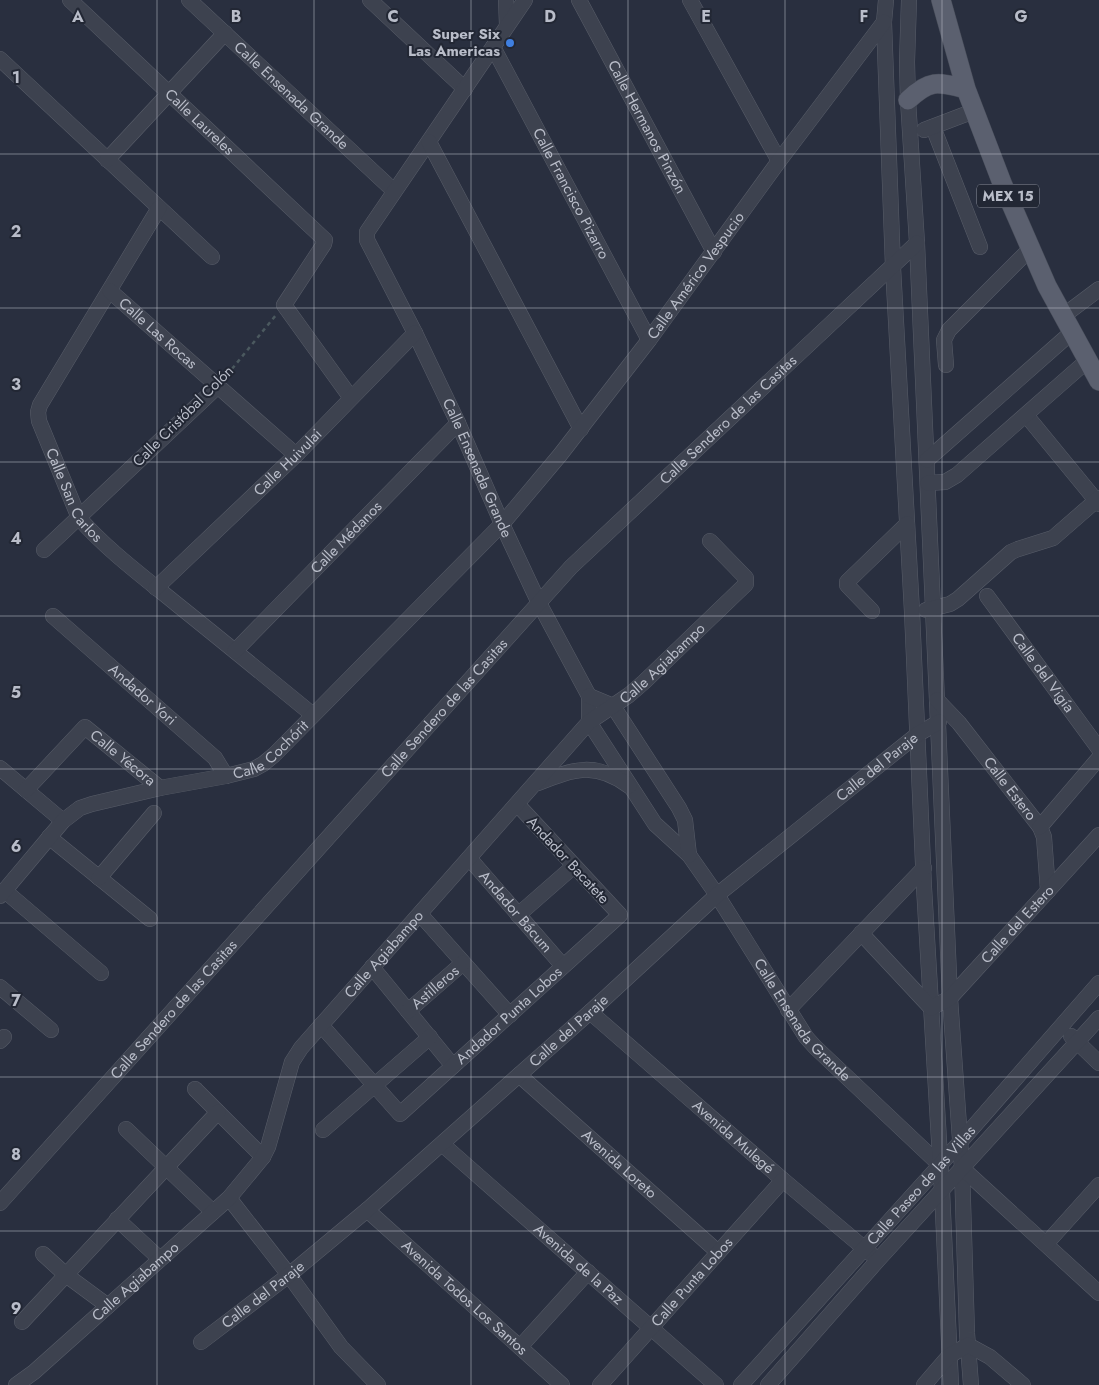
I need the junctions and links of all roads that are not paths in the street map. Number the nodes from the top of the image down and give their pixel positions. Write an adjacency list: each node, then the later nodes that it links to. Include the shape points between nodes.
1 (70, 0): 18 (street, Calle Laureles)
2 (189, 0): 13 (street, Calle Ensenada Grande)
3 (370, 0): 17 (street)
4 (506, 0): 12 (street)
5 (525, 0): 12 (street)
6 (579, 0): 31 (street, Calle Hermanos Pinzón)
7 (690, 0): 25 (street)
8 (886, 0): 11 (street)
9 (909, 0): 19 (street)
10 (941, 0): 16 (main road, MEX 15)
11 (884, 22): 25 (street, Calle Américo Vespucio); 33 (street)
12 (507, 25): 14 (street)
13 (225, 33): 18 (street); 26 (street, Calle Ensenada Grande)
14 (493, 47): 17 (street); 38 (street, Calle Francisco Pizarro)
15 (0, 59): 24 (street)
16 (966, 88): 19 (main road, via 933,84 923,87); 20 (main road, MEX 15)
17 (465, 89): 23 (street)
18 (170, 93): 24 (street); 43 (street, Calle Laureles, via 323,238 324,244 284,305)
19 (908, 100): 22 (street)
20 (974, 111): 21 (street); 30 (main road, MEX 15)
21 (933, 127): 22 (street); 29 (street)
22 (911, 134): 28 (street)
23 (429, 142): 26 (street); 46 (street)
24 (107, 160): 27 (street)
25 (779, 161): 31 (street, Calle Américo Vespucio)
26 (394, 191): 37 (street, Calle Ensenada Grande, via 367,232 367,240)
27 (159, 208): 32 (street); 35 (street, Calle San Carlos)
28 (917, 243): 33 (street, Calle Sendero de las Casitas); 48 (street)
29 (980, 247)
30 (1030, 249): 36 (main road, MEX 15); 40 (street, via 949,330 944,340)
31 (714, 252): 38 (street, Calle Américo Vespucio)
32 (212, 257)
33 (893, 267): 53 (street); 58 (street, Calle Sendero de las Casitas, via 571,567)
34 (1099, 289): 36 (street)
35 (110, 291): 42 (street, Calle Las Rocas); 51 (street, Calle San Carlos, via 38,412)
36 (1067, 324): 39 (main road, MEX 15); 48 (street)
37 (415, 333): 43 (street, Calle Huivulai); 45 (street, Calle Ensenada Grande)
38 (649, 340): 46 (street, Calle Américo Vespucio)
39 (1088, 360): 41 (main road, MEX 15); 44 (street)
40 (946, 365)
41 (1099, 381)
42 (218, 386): 47 (street, Calle Las Rocas); 51 (street, Calle Cristóbal Colón)
43 (351, 398): 47 (street, Calle Huivulai)
44 (1026, 414): 49 (street, via 952,479); 50 (street)
45 (458, 424): 52 (street, Calle Ensenada Grande); 63 (street, Calle Médanos)
46 (581, 429): 52 (street, Calle Américo Vespucio)
47 (296, 455): 56 (street, Calle Huivulai)
48 (927, 460): 49 (street)
49 (928, 484): 59 (street)
50 (1098, 501): 59 (street, via 1053,538 1011,552 958,599)
51 (78, 518): 55 (street, Calle Cristóbal Colón); 56 (street, Calle San Carlos)
52 (502, 524): 58 (street, Calle Ensenada Grande); 67 (street, Calle Cochórit)
53 (907, 524): 60 (street, via 847,582); 61 (street)
54 (710, 541): 66 (street, Calle Agiabampo, via 746,578 746,584 644,682)
55 (44, 550)
56 (156, 588): 63 (street, Calle San Carlos)
57 (987, 596): 71 (street, Calle del Vigía)
58 (539, 603): 64 (street, Calle Ensenada Grande); 134 (street, Calle Sendero de las Casitas)
59 (934, 608): 61 (street); 65 (street)
60 (872, 611)
61 (912, 612): 70 (street)
62 (53, 616): 74 (street, Andador Yori, via 215,758)
63 (235, 651): 67 (street, Calle San Carlos)
64 (589, 696): 66 (street); 68 (street, Calle Ensenada Grande)
65 (937, 700): 69 (street); 82 (street, Calle Estero, via 960,723)
66 (613, 706): 68 (street, Calle Agiabampo); 85 (street, Calle Ensenada Grande, via 679,808 685,820)
67 (313, 715): 74 (street, Calle Cochórit, via 263,764)
68 (589, 722): 75 (street, Calle Agiabampo); 77 (street, Calle Ensenada Grande)
69 (939, 722): 70 (street, Calle del Paraje); 104 (street)
70 (918, 734): 88 (street); 92 (street, Calle del Paraje)
71 (1099, 749)
72 (1099, 758): 82 (street)
73 (0, 768): 78 (street)
74 (226, 776): 76 (street, Calle Cochórit)
75 (534, 785): 77 (street, via 569,772 586,770 604,773); 79 (street, Calle Agiabampo)
76 (160, 788): 78 (street, Calle Yécora, via 85,727); 81 (street, Calle Cochórit, via 80,808)
77 (632, 788): 85 (street, Calle Ensenada Grande, via 655,824)
78 (26, 790): 81 (street)
79 (517, 804): 86 (street, Calle Agiabampo); 87 (street, Andador Bacatete)
80 (154, 813): 89 (street)
81 (63, 821): 84 (street, Calle Cochórit)
82 (1040, 827): 91 (street, Calle Estero, via 1044,837)
83 (1099, 835): 91 (street, Calle del Estero)
84 (49, 837): 89 (street); 90 (street, Calle Cochórit)
85 (689, 855): 92 (street, Calle Ensenada Grande)
86 (470, 858): 93 (street, Calle Agiabampo); 94 (street, Andador Bácum)
87 (574, 866): 94 (street); 95 (street, Andador Bacatete)
88 (924, 868): 97 (street); 105 (street)
89 (99, 878): 96 (street)
90 (4, 886): 101 (street)
91 (1048, 891): 104 (street, Calle del Estero)
92 (717, 895): 106 (street, Calle Ensenada Grande); 108 (street, Calle del Paraje)
93 (420, 914): 98 (street); 100 (street, Calle Agiabampo)
94 (518, 915): 99 (street, Andador Bácum)
95 (620, 915): 99 (street, Andador Punta Lobos)
96 (150, 919)
97 (861, 933): 105 (street); 106 (street)
98 (463, 963): 107 (street, Astilleros); 109 (street)
99 (563, 966): 109 (street, Andador Punta Lobos)
100 (372, 967): 107 (street); 111 (street, Calle Agiabampo)
101 (101, 973)
102 (1099, 984): 112 (street, Calle Paseo de las Villas)
103 (0, 986): 113 (street)
104 (950, 998): 105 (street, Calle del Estero); 124 (street)
105 (931, 1008): 127 (street)
106 (788, 1010): 127 (street, Calle Ensenada Grande, via 814,1047)
107 (408, 1011): 114 (street)
108 (590, 1012): 118 (street, Calle del Paraje); 130 (street, Avenida Mulegé)
109 (510, 1015): 117 (street, Andador Punta Lobos)
110 (1099, 1018): 115 (street, Calle Paseo de las Villas)
111 (321, 1025): 119 (street); 126 (street, Calle Agiabampo, via 292,1062)
112 (1061, 1027): 115 (street); 124 (street, Calle Paseo de las Villas)
113 (51, 1030)
114 (430, 1037): 117 (street); 119 (street)
115 (1078, 1042): 116 (street); 129 (street, Calle Paseo de las Villas)
116 (1099, 1063)
117 (453, 1066): 119 (street, Andador Punta Lobos, via 400,1114)
118 (519, 1075): 125 (street, Calle del Paraje); 140 (street, Avenida Loreto)
119 (374, 1086): 123 (street)
120 (195, 1088): 121 (street)
121 (218, 1112): 126 (street); 128 (street)
122 (126, 1129): 128 (street)
123 (323, 1130)
124 (960, 1141): 127 (street, Calle Paseo de las Villas); 129 (street)
125 (442, 1144): 135 (street, Calle del Paraje); 144 (street, Avenida de la Paz)
126 (264, 1157): 133 (street, Calle Agiabampo)
127 (940, 1165): 132 (street); 139 (street, Calle Paseo de las Villas)
128 (166, 1167): 136 (street); 137 (street)
129 (962, 1168): 132 (street, Calle Paseo de las Villas); 138 (street); 152 (street)
130 (783, 1180): 139 (street, Avenida Mulegé); 140 (street, Calle Punta Lobos)
131 (1099, 1186): 138 (street)
132 (942, 1191): 143 (street, Calle Paseo de las Villas); 154 (street)
133 (229, 1198): 136 (street, Calle Agiabampo); 145 (street)
134 (0, 1203)
135 (367, 1210): 145 (street, Calle del Paraje); 153 (street, Avenida Todos Los Santos)
136 (213, 1212): 142 (street, Calle Agiabampo)
137 (117, 1220): 142 (street); 146 (street)
138 (1046, 1244): 147 (street)
139 (864, 1248): 143 (street, Avenida Mulegé); 160 (street, Calle Paseo de las Villas)
140 (718, 1252): 150 (street, Calle Punta Lobos)
141 (43, 1254): 146 (street)
142 (160, 1260): 148 (street, Calle Agiabampo)
143 (878, 1260): 161 (street, Calle Paseo de las Villas)
144 (588, 1272): 150 (street, Avenida de la Paz); 153 (street)
145 (289, 1274): 151 (street, Calle del Paraje); 156 (street, via 341,1347)
146 (66, 1275): 148 (street); 149 (street)
147 (1099, 1294)
148 (108, 1306): 155 (street, Calle Agiabampo)
149 (22, 1322)
150 (651, 1328): 158 (street, Calle Punta Lobos); 159 (street, Avenida de la Paz)
151 (201, 1342)
152 (968, 1346): 154 (street); 164 (street); 165 (street, via 990,1357)
153 (520, 1347): 157 (street, Avenida Todos Los Santos)
154 (949, 1356): 162 (street); 163 (street)
155 (16, 1385)
156 (378, 1385)
157 (562, 1385)
158 (600, 1385)
159 (716, 1385)
160 (741, 1385)
161 (768, 1385)
162 (924, 1385)
163 (951, 1385)
164 (970, 1385)
165 (1024, 1385)

